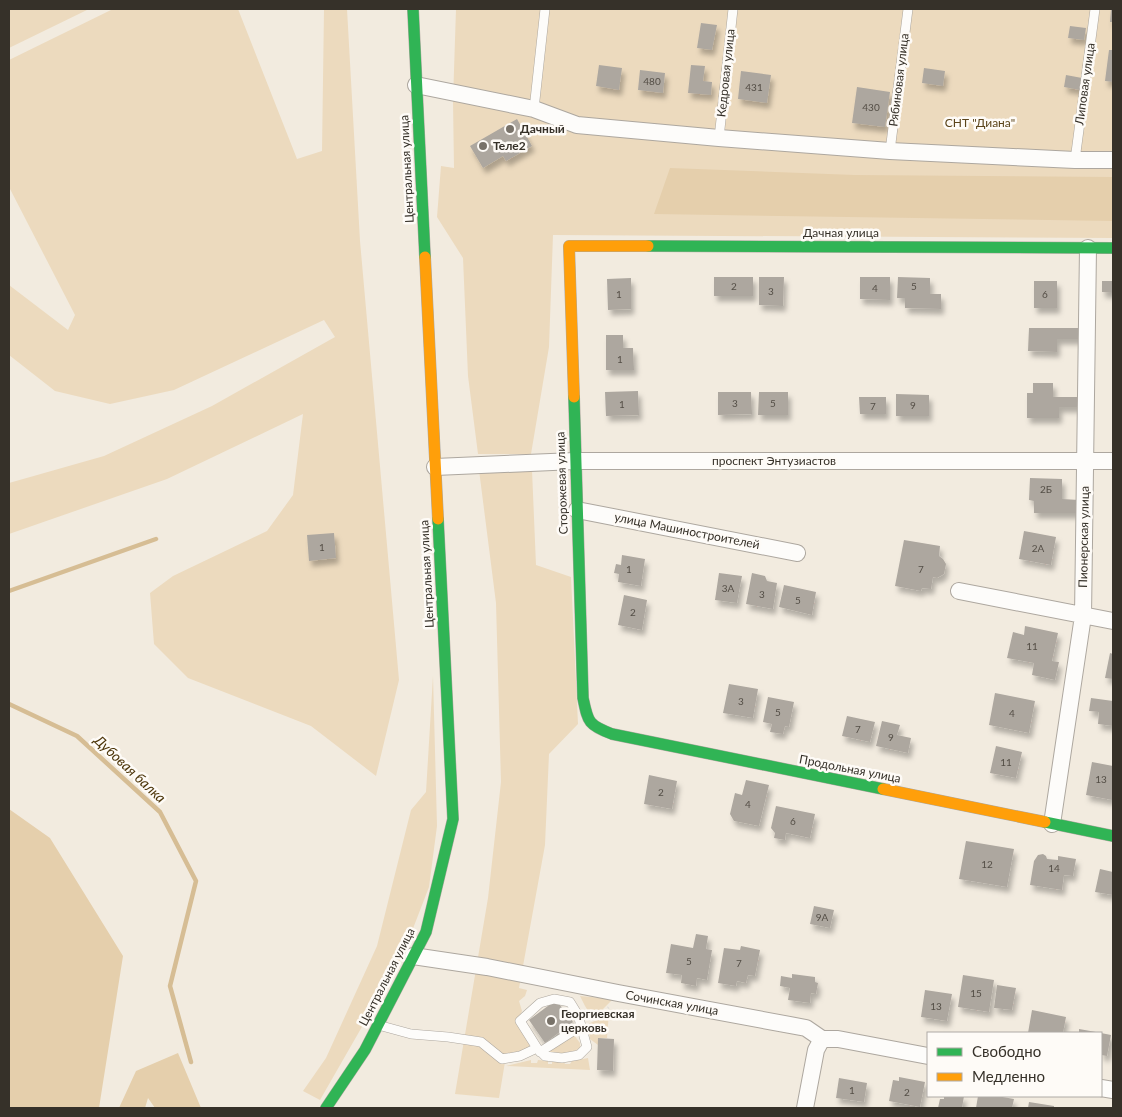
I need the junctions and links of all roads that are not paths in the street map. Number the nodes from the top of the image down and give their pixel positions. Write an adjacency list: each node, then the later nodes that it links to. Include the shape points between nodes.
1 (413, 9): 6 (street, Центральная улица)
2 (546, 9): 7 (lane)
3 (733, 9): 8 (lane, Кедровая улица)
4 (908, 9): 9 (lane, Рябиновая улица)
5 (1095, 9): 10 (lane, Липовая улица)
6 (416, 85): 7 (street); 18 (street, Центральная улица)
7 (534, 109): 8 (street, via 577,125)
8 (719, 138): 9 (street)
9 (890, 151): 10 (street)
10 (1075, 160): 11 (street)
11 (1113, 160)
12 (569, 246): 13 (street, Дачная улица); 16 (street, Сторожевая улица)
13 (1088, 248): 14 (street, Дачная улица); 15 (street, Пионерская улица)
14 (1113, 248)
15 (1086, 460): 16 (street, проспект Энтузиастов); 17 (street, проспект Энтузиастов); 22 (street, Пионерская улица)
16 (575, 461): 18 (street, проспект Энтузиастов); 19 (street, Сторожевая улица)
17 (1113, 461)
18 (436, 467): 27 (street, Центральная улица, via 453,819 426,932)
19 (577, 510): 20 (street, улица Машиностроителей); 24 (street, Сторожевая улица, via 583,698)
20 (797, 553)
21 (959, 591): 22 (street)
22 (1083, 616): 23 (street); 25 (street, Пионерская улица)
23 (1113, 621)
24 (587, 718): 25 (street, Продольная улица, via 594,728 612,734)
25 (1052, 824): 26 (street, Продольная улица)
26 (1113, 836)
27 (413, 956): 28 (street, Центральная улица); 30 (street, Сочинская улица, via 487,967 806,1028)
28 (378, 1025): 31 (lane, via 410,1034 481,1042 502,1059); 33 (street, Центральная улица)
29 (581, 1026): 31 (lane); 31 (lane, via 587,1047 578,1055 562,1058 545,1056); 31 (lane, via 570,1002 554,999 540,1003 520,1021)
30 (822, 1040): 32 (street, via 838,1039); 34 (street, via 816,1050)
31 (538, 1050)
32 (927, 1056)
33 (326, 1108)
34 (805, 1108)

